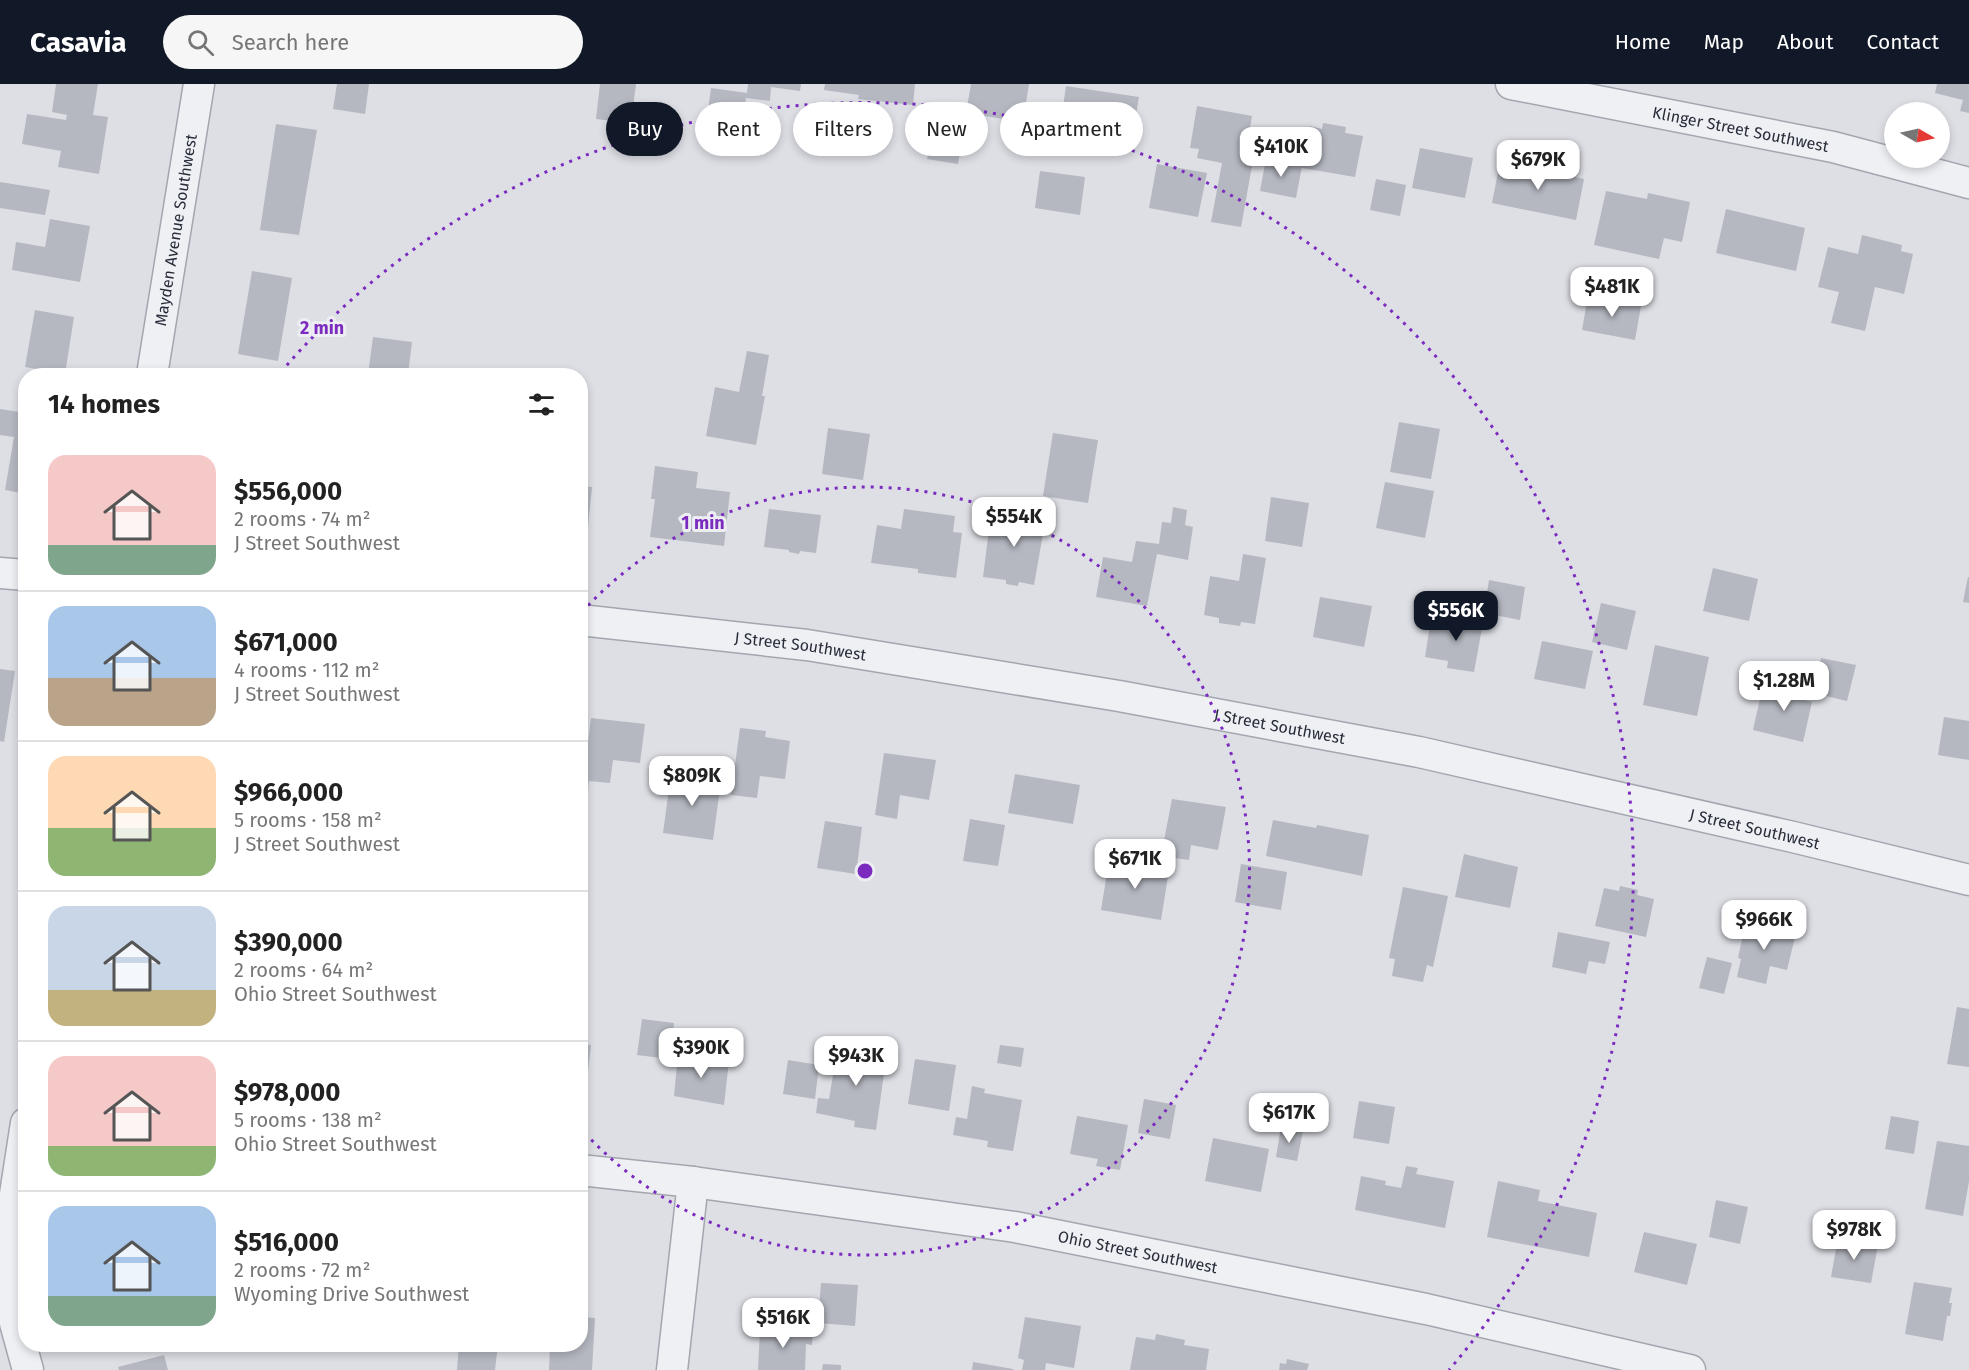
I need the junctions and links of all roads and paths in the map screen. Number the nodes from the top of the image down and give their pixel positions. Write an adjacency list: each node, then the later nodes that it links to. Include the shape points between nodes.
1 (199, 84): 4 (street, Mayden Avenue Southwest)
2 (1511, 84): 3 (street, Klinger Street Southwest, via 1833,147)
3 (1969, 183)
4 (153, 368)
5 (0, 573): 6 (street)
6 (18, 574)
7 (588, 621): 8 (street, J Street Southwest, via 818,647 1119,696 1396,747)
8 (1969, 880)
9 (0, 1124): 10 (street)
10 (18, 1125)
11 (588, 1171): 13 (street, Ohio Street Southwest)
12 (18, 1173): 14 (street, via 7,1246)
13 (693, 1182): 17 (street); 18 (street, Ohio Street Southwest, via 1015,1227 1426,1309)
14 (18, 1334)
15 (23, 1352): 16 (street)
16 (28, 1370)
17 (672, 1370)
18 (1690, 1370)

